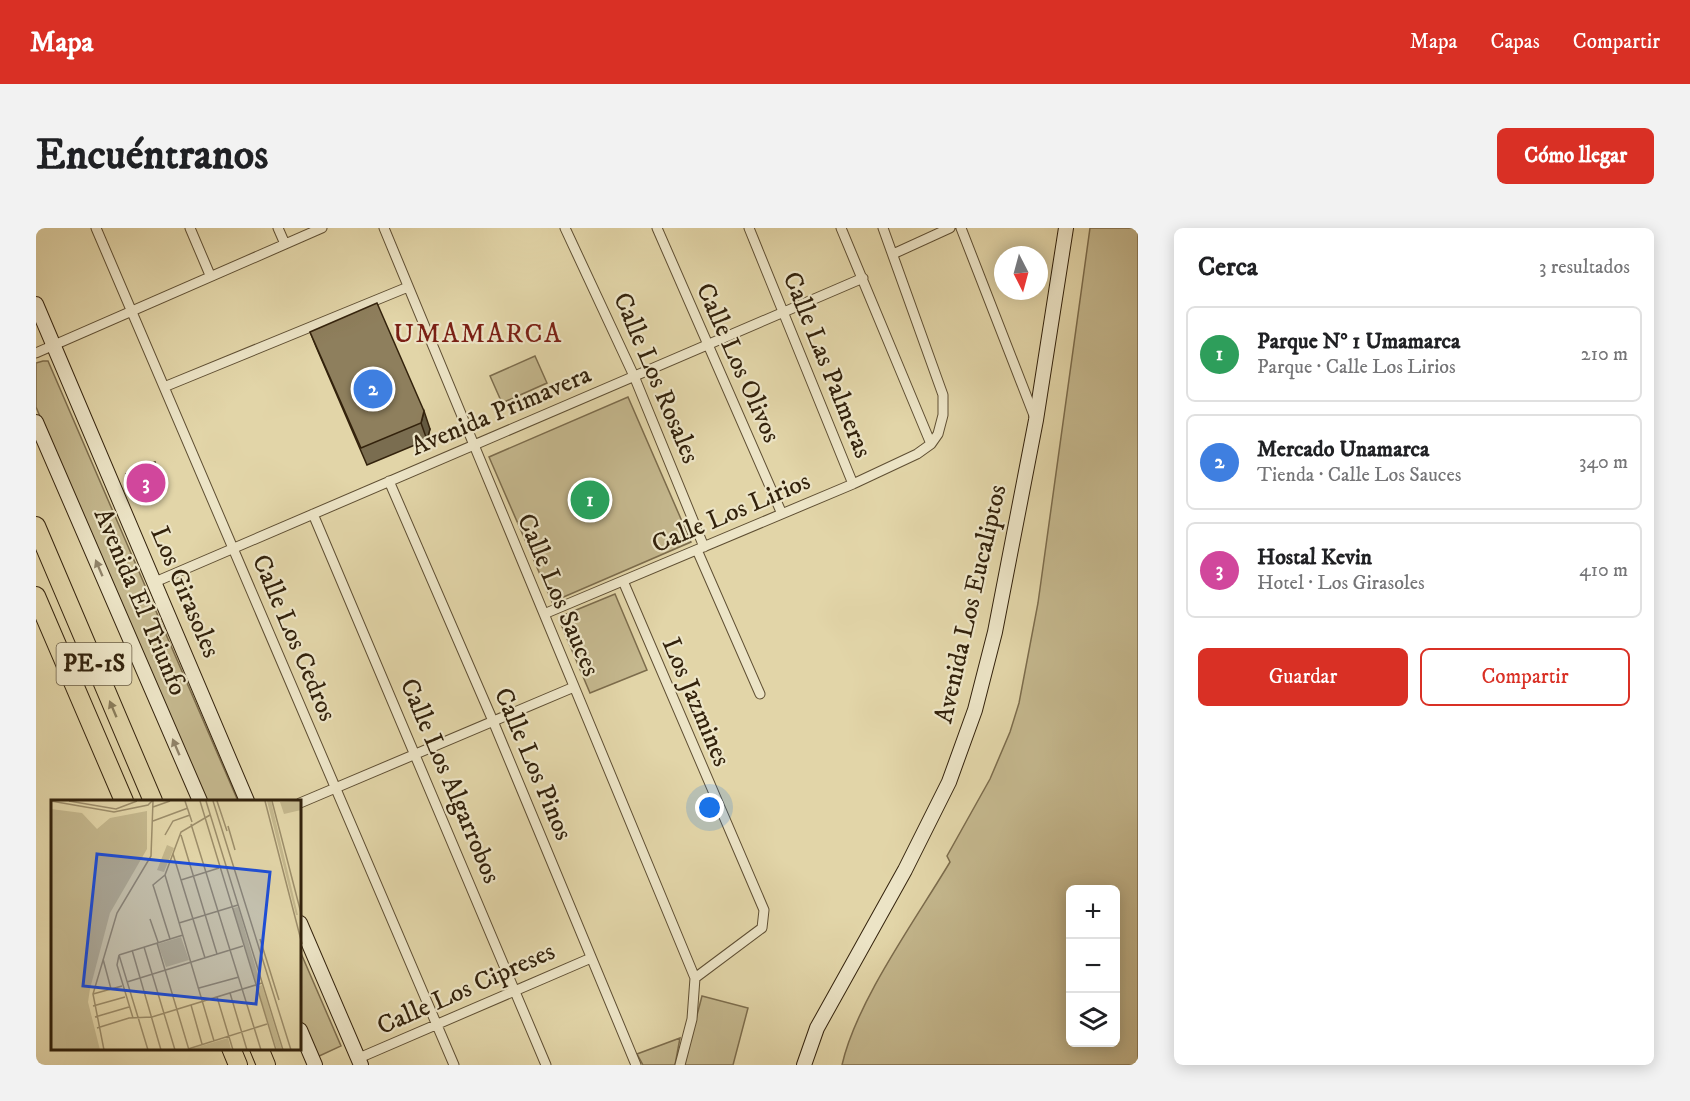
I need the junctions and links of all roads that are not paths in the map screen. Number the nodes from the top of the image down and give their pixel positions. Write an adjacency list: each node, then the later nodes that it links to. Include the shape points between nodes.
1 (96, 228): 20 (street, Calle Los Cedros)
2 (190, 228): 16 (street)
3 (278, 228): 14 (street)
4 (322, 228): 14 (street)
5 (384, 228): 18 (street, Calle Los Sauces)
6 (566, 228): 25 (street, Calle Los Rosales)
7 (657, 228): 23 (street, Calle Los Olivos)
8 (749, 228): 21 (street, Calle Las Palmeras)
9 (841, 228): 17 (street)
10 (883, 228): 15 (street)
11 (950, 228): 15 (street)
12 (961, 228): 27 (street)
13 (1066, 228): 27 (street, Avenida Los Eucaliptos)
14 (285, 244): 16 (street)
15 (893, 254): 29 (street, via 942,394 943,415)
16 (210, 275): 20 (street)
17 (863, 278): 21 (street, Avenida Primavera); 29 (street)
18 (408, 287): 26 (street); 30 (street, Calle Los Sauces)
19 (36, 304): 22 (street, Los Girasoles)
20 (131, 310): 22 (street); 26 (street, Calle Los Cedros)
21 (783, 312): 23 (street, Avenida Primavera); 32 (street, Calle Las Palmeras)
22 (54, 345): 24 (street); 39 (street, Los Girasoles)
23 (707, 345): 25 (street, Avenida Primavera); 34 (street, Calle Los Olivos)
24 (36, 352)
25 (634, 376): 30 (street, Avenida Primavera); 37 (street, Calle Los Rosales)
26 (164, 387): 36 (street, Calle Los Cedros)
27 (1036, 420): 68 (street, Avenida Los Eucaliptos, via 995,633 975,710 953,772 905,870 817,1028)
28 (36, 422): 49 (street, Avenida El Triunfo, one-way to 28)
29 (932, 444): 32 (street, Calle Los Lirios)
30 (472, 446): 31 (street, Avenida Primavera); 41 (street, Calle Los Sauces)
31 (389, 481): 33 (street, Avenida Primavera); 44 (street, Calle Los Pinos)
32 (853, 484): 34 (street, Calle Los Lirios)
33 (313, 514): 36 (street, Avenida Primavera); 45 (street, Calle Los Algarrobos)
34 (782, 514): 37 (street, Calle Los Lirios)
35 (37, 527): 48 (highway, PE-1S, one-way to 35)
36 (233, 548): 39 (street, Avenida Primavera); 46 (street, Calle Los Cedros)
37 (700, 548): 38 (street, Calle Los Lirios); 43 (street, Calle Los Rosales)
38 (622, 581): 41 (street, Calle Los Lirios); 54 (street, Los Jazmines, via 764,910 762,928)
39 (155, 582): 50 (street, Los Girasoles)
40 (36, 596): 47 (highway, PE-1S)
41 (544, 614): 42 (street, Calle Los Sauces)
42 (574, 687): 44 (street); 54 (street, Calle Los Sauces)
43 (760, 694)
44 (493, 721): 45 (street); 53 (street, Calle Los Pinos)
45 (416, 753): 46 (street); 55 (street, Calle Los Algarrobos)
46 (335, 788): 51 (street); 56 (street, Calle Los Cedros)
47 (124, 800)
48 (153, 800)
49 (200, 800)
50 (247, 800)
51 (302, 802)
52 (302, 928): 60 (street)
53 (591, 958): 55 (street, Calle Los Cipreses); 66 (street, Calle Los Pinos)
54 (695, 978): 67 (street, via 692,1019)
55 (514, 990): 56 (street, Calle Los Cipreses); 65 (street, Calle Los Algarrobos)
56 (436, 1024): 60 (street, Calle Los Cipreses); 64 (street, Calle Los Cedros)
57 (302, 1035): 63 (street)
58 (232, 1050): 61 (highway)
59 (260, 1050): 62 (highway)
60 (360, 1062)
61 (238, 1065)
62 (266, 1065)
63 (315, 1065)
64 (454, 1065)
65 (546, 1065)
66 (636, 1065)
67 (680, 1065)
68 (804, 1065)

